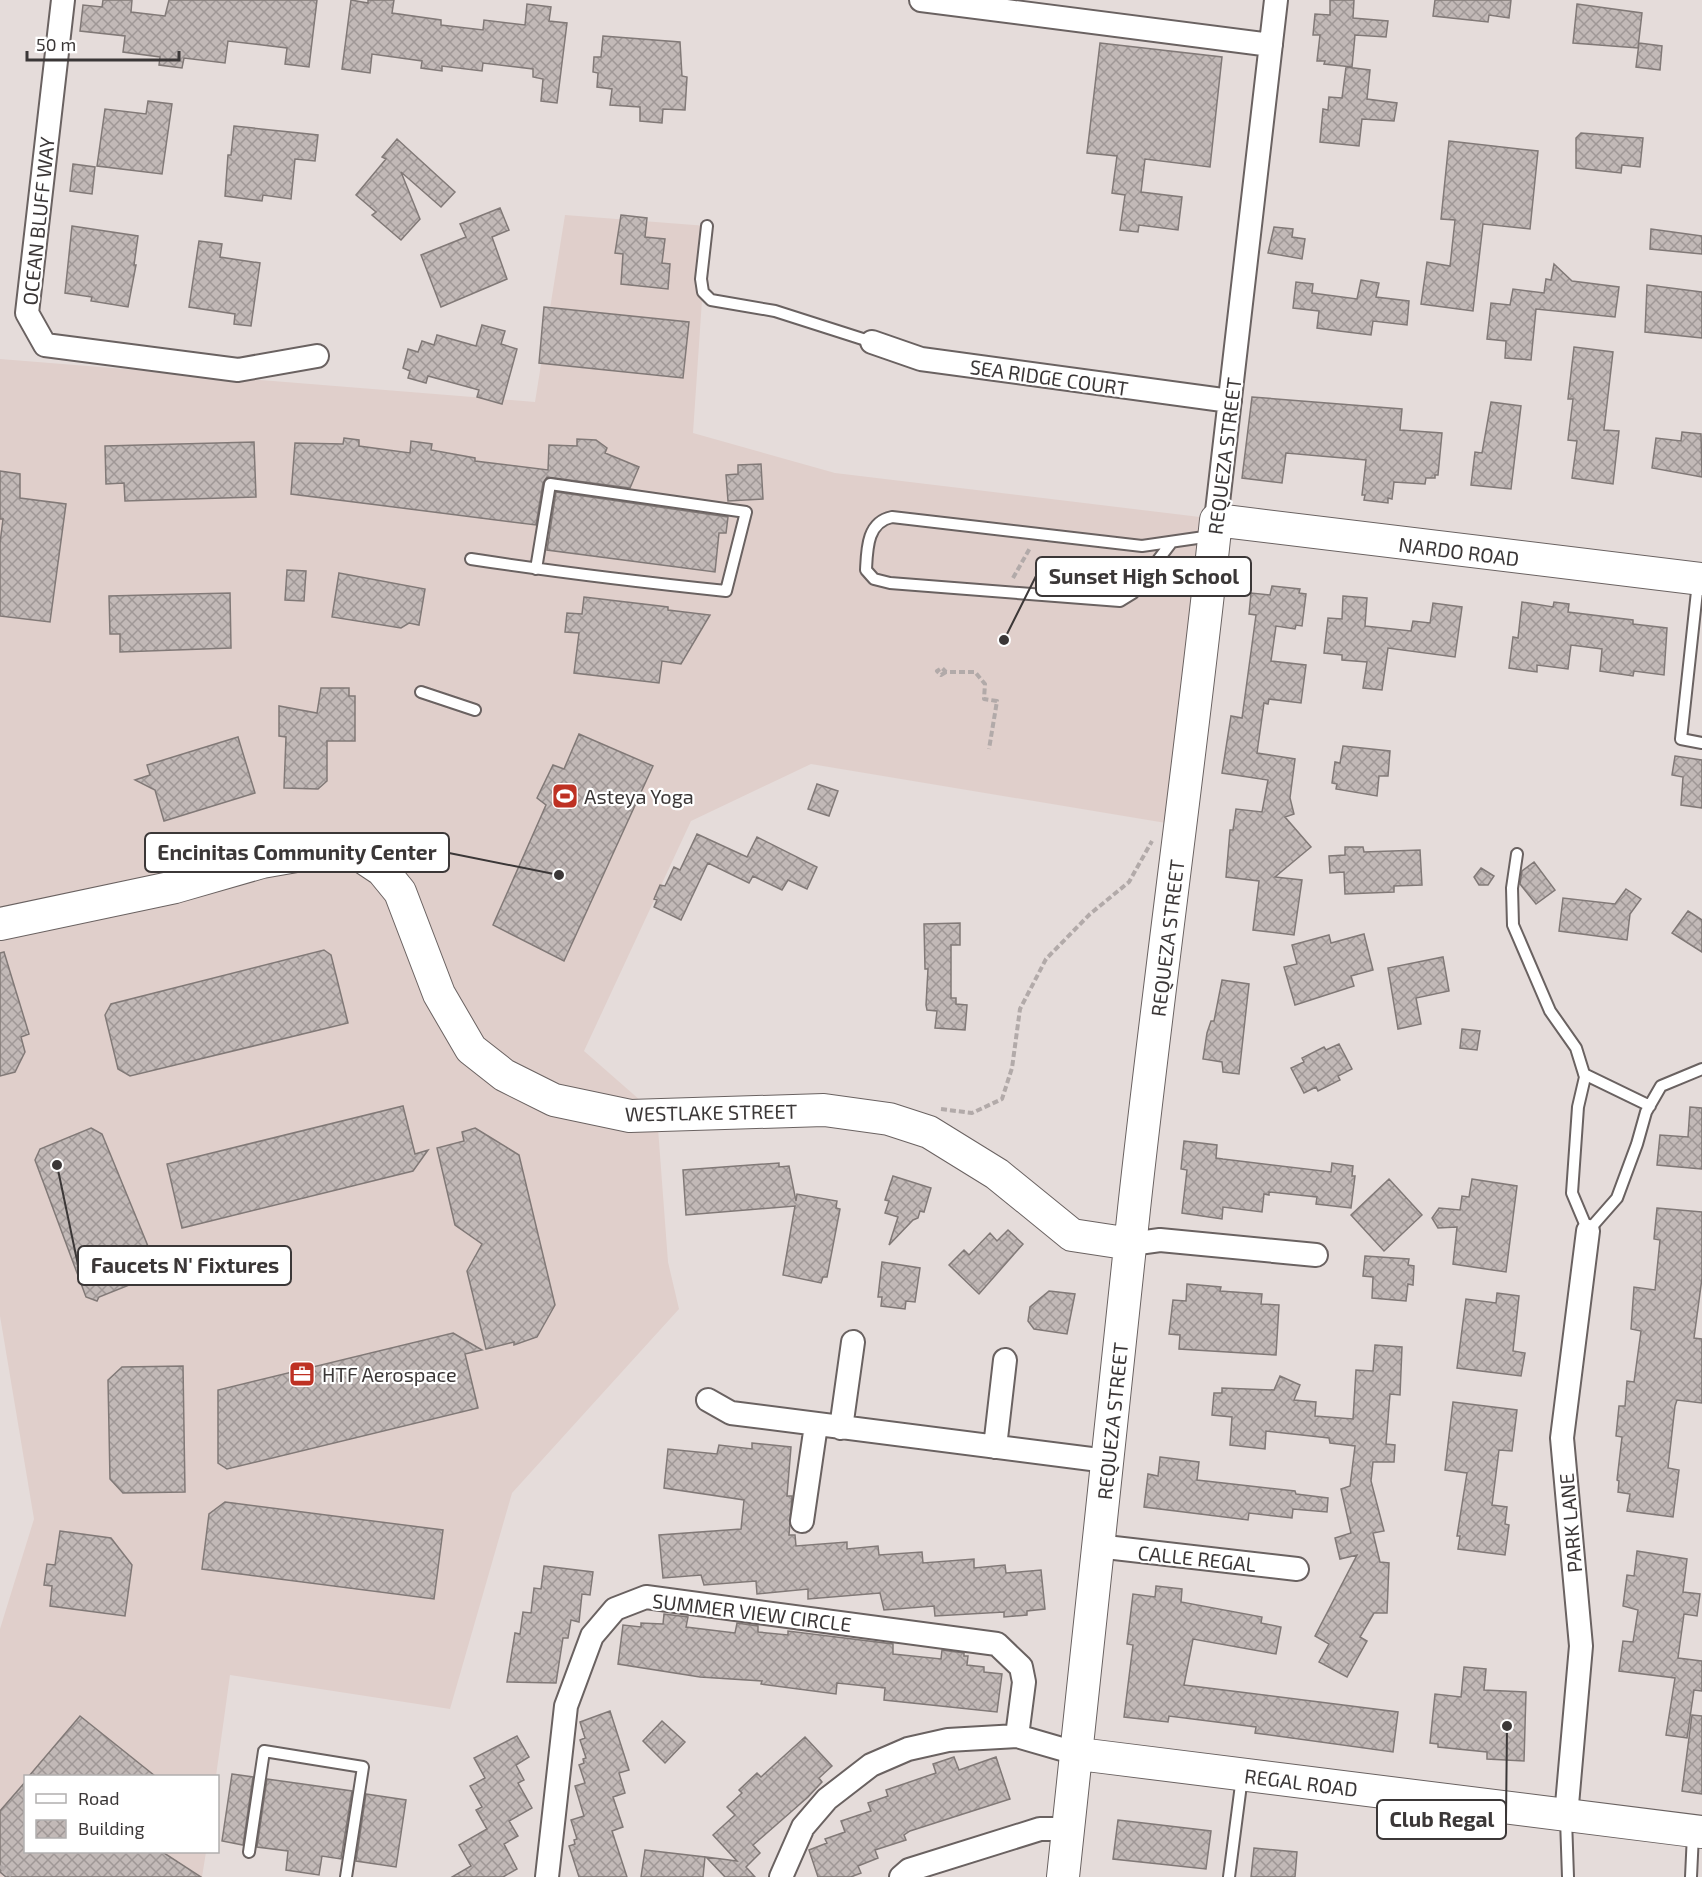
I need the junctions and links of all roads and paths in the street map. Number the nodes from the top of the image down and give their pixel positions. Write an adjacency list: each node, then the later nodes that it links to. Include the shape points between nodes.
1 (63, 0): 7 (street, OCEAN BLUFF WAY, via 27,314 45,345 238,370)
2 (921, 0): 4 (street)
3 (1276, 0): 4 (street, REQUEZA STREET)
4 (1271, 45): 8 (street, REQUEZA STREET)
5 (707, 226): 6 (lane, via 701,279 703,292 711,300 775,311)
6 (872, 342): 8 (street, SEA RIDGE COURT, via 921,359)
7 (317, 356)
8 (1230, 401): 9 (street, REQUEZA STREET)
9 (1215, 528): 11 (lane); 14 (street, NARDO ROAD); 29 (street, REQUEZA STREET)
10 (1037, 535): 11 (lane, via 1133,546); 15 (path); 15 (lane, via 892,517 883,519 873,530 866,570 874,579)
11 (1171, 543): 15 (lane, via 1133,593 1120,601)
12 (471, 559): 13 (lane)
13 (536, 569): 13 (lane, via 550,484 746,512 726,591)
14 (1700, 579): 19 (lane, via 1681,739)
15 (1004, 592)
16 (946, 672): 20 (path, via 975,672 985,684 984,699 996,701)
17 (421, 692): 18 (lane)
18 (475, 710)
19 (1702, 743)
20 (989, 749)
21 (1156, 835): 27 (path, via 1129,882 1090,914 1046,959 1020,1009 1012,1068 1002,1099 972,1113)
22 (1517, 854): 25 (lane, via 1512,888 1513,925 1550,1011 1576,1048)
23 (0, 924): 29 (street, WESTLAKE STREET, via 175,887 262,862 355,852 382,870 400,892 439,994 471,1049 504,1075 554,1100 630,1116 824,1110 889,1119 928,1132 987,1168 1072,1235)
24 (1702, 1069): 26 (lane, via 1661,1086)
25 (1584, 1074): 26 (lane); 28 (lane, via 1572,1192)
26 (1650, 1106): 28 (lane, via 1617,1198)
27 (937, 1108)
28 (1588, 1231): 44 (street, PARK LANE, via 1562,1438 1581,1646)
29 (1131, 1244): 30 (street, via 1160,1240); 37 (street, REQUEZA STREET)
30 (1316, 1255)
31 (853, 1342): 35 (street)
32 (1005, 1360): 36 (street)
33 (708, 1400): 34 (street, via 731,1413)
34 (816, 1425): 35 (street); 38 (street)
35 (841, 1428): 36 (street)
36 (995, 1447): 37 (street)
37 (1107, 1461): 39 (street, REQUEZA STREET)
38 (802, 1521)
39 (1098, 1546): 40 (street, CALLE REGAL); 42 (street, REQUEZA STREET)
40 (1297, 1569)
41 (1017, 1736): 42 (street); 52 (street, SUMMER VIEW CIRCLE, via 1024,1682 1021,1667 997,1644 646,1597 615,1609 592,1636 566,1706); 53 (street, via 948,1740 908,1749 871,1765 827,1799 803,1827)
42 (1079, 1754): 43 (street, REGAL ROAD); 45 (street, REQUEZA STREET)
43 (1242, 1774): 44 (street, REGAL ROAD); 56 (lane)
44 (1566, 1816): 46 (street, REGAL ROAD); 57 (lane)
45 (1069, 1829): 49 (street, via 1040,1829); 55 (street, REQUEZA STREET)
46 (1698, 1832): 58 (lane)
47 (249, 1852): 51 (lane, via 264,1751 363,1767)
48 (0, 1866): 50 (path)
49 (928, 1870): 54 (street, via 909,1870)
50 (13, 1877)
51 (346, 1877)
52 (547, 1877)
53 (781, 1877)
54 (901, 1877)
55 (1064, 1877)
56 (1229, 1877)
57 (1568, 1877)
58 (1691, 1877)

